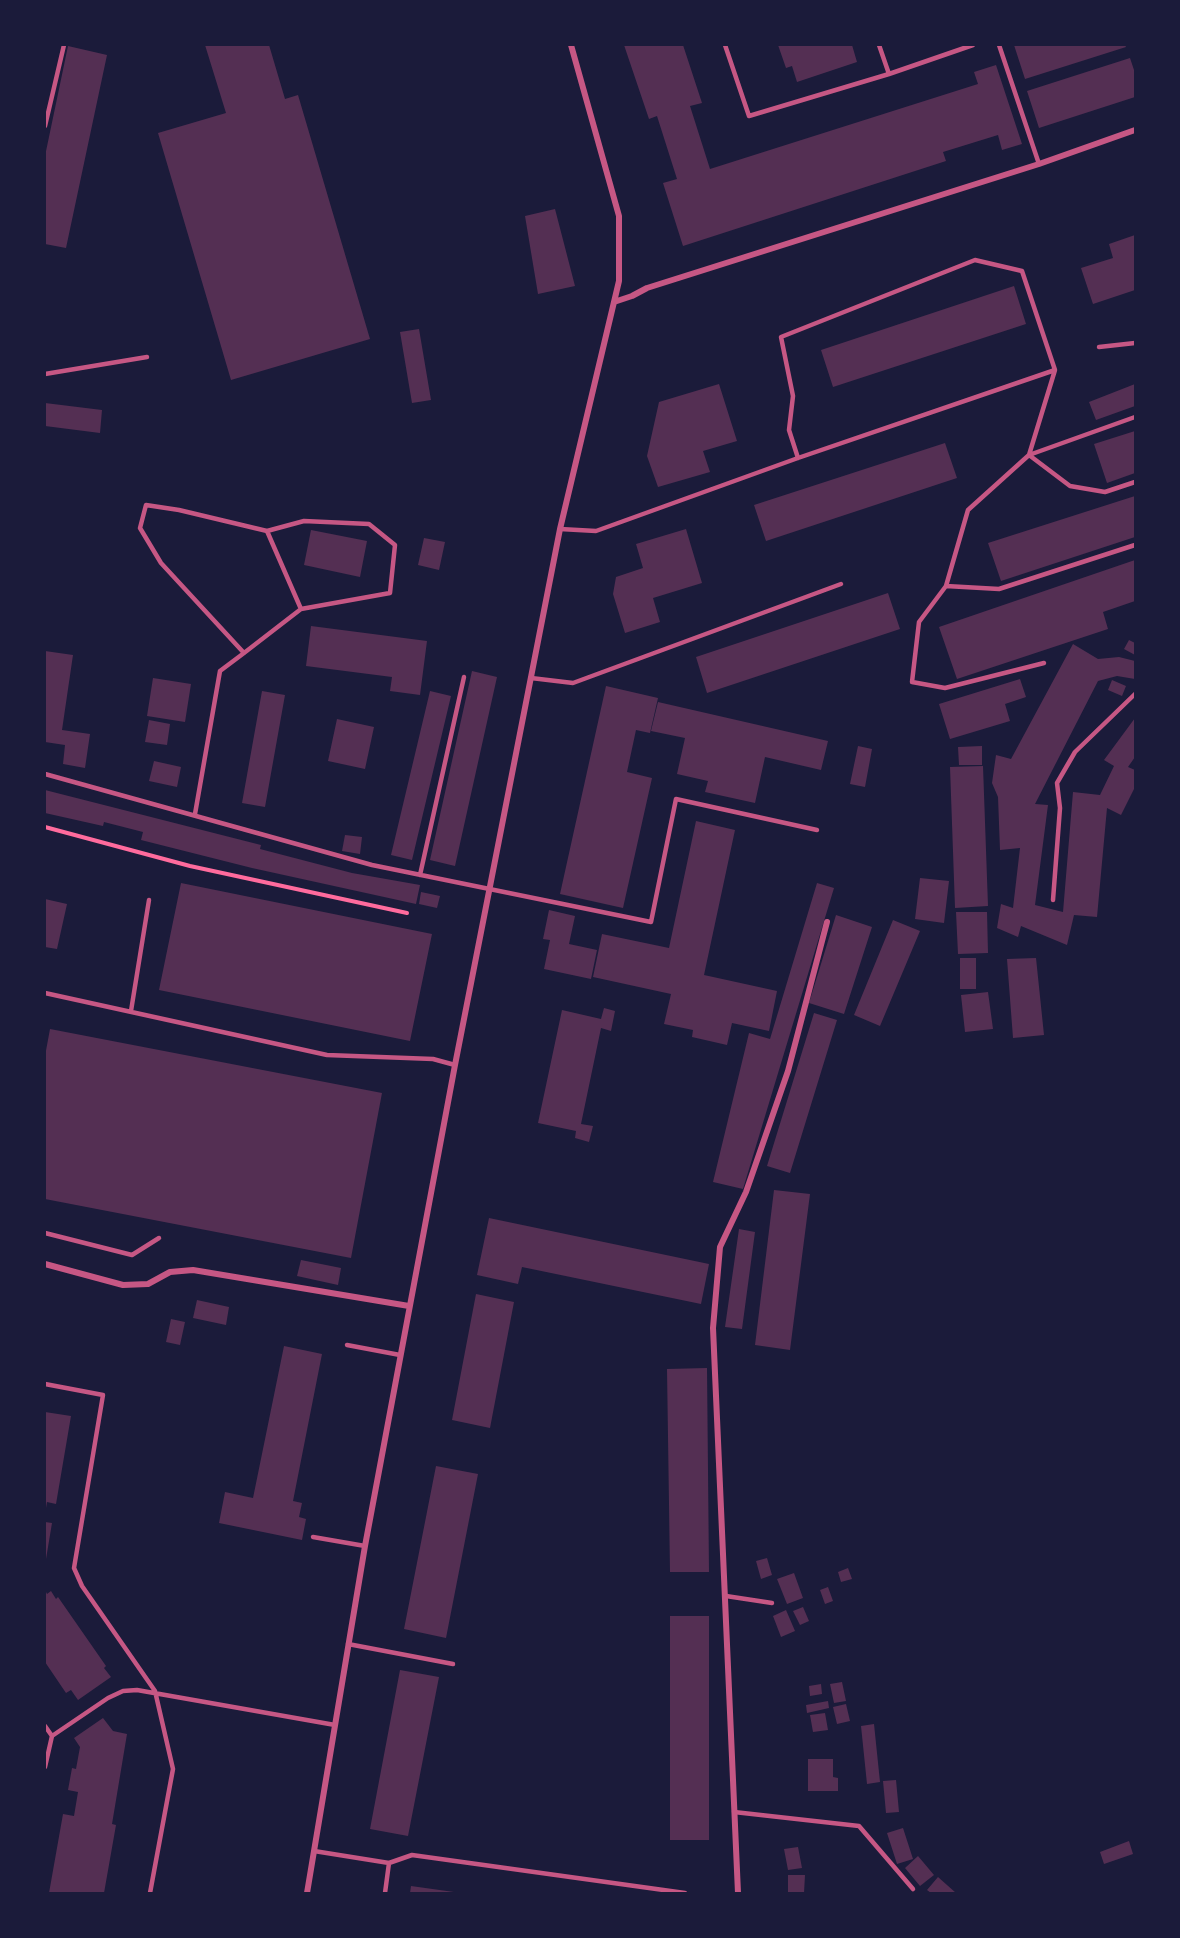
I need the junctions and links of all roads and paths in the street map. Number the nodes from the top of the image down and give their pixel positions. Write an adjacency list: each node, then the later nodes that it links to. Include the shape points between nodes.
1 (64, 45): 8 (lane)
2 (572, 45): 11 (street, via 619,216 620,260)
3 (725, 45): 7 (lane, via 749,116)
4 (879, 45): 7 (lane)
5 (973, 45): 7 (lane)
6 (999, 45): 10 (lane)
7 (889, 74)
8 (45, 126)
9 (1135, 130): 10 (street)
10 (1039, 164): 11 (street, via 647,288)
11 (614, 302): 21 (street)
12 (1135, 343): 13 (lane)
13 (1099, 347)
14 (147, 357): 16 (lane)
15 (1055, 370): 18 (lane); 19 (lane); 19 (lane, via 1022,271 975,260 781,337 793,396 789,430)
16 (45, 374)
17 (1135, 417): 18 (lane)
18 (1029, 455): 20 (lane, via 1070,486 1105,492); 25 (lane, via 968,510)
19 (798, 458): 21 (lane, via 596,531)
20 (1135, 482)
21 (560, 529): 30 (street)
22 (267, 531): 26 (lane); 26 (lane, via 304,521 369,524 395,545 390,593); 27 (lane, via 146,506 140,528 161,563)
23 (1135, 545): 25 (lane, via 999,589)
24 (841, 584): 30 (lane, via 573,683)
25 (946, 586): 28 (lane, via 919,622 912,682 945,688)
26 (301, 609): 27 (lane)
27 (244, 653): 33 (lane, via 220,671)
28 (1044, 663)
29 (464, 677): 36 (lane)
30 (531, 678): 37 (street)
31 (1135, 694): 39 (lane, via 1075,752 1057,783 1060,808)
32 (45, 774): 33 (lane)
33 (195, 814): 36 (lane)
34 (45, 827): 40 (path, via 190,866)
35 (817, 830): 37 (lane, via 676,800 651,922)
36 (420, 875): 37 (lane)
37 (489, 890): 44 (street)
38 (149, 900): 43 (lane)
39 (1053, 900)
40 (407, 913)
41 (827, 922): 56 (street, via 788,1071 746,1192 720,1247 713,1328)
42 (45, 993): 43 (lane)
43 (131, 1011): 44 (lane, via 327,1055 433,1059)
44 (455, 1065): 48 (street)
45 (45, 1233): 46 (lane, via 132,1255)
46 (159, 1238)
47 (45, 1264): 48 (street, via 123,1285 148,1284 170,1272 193,1270)
48 (409, 1306): 50 (street)
49 (347, 1345): 50 (lane)
50 (400, 1355): 55 (street)
51 (45, 1384): 53 (lane)
52 (104, 1387): 53 (lane)
53 (103, 1395): 60 (lane, via 74,1568 82,1586)
54 (313, 1537): 55 (lane)
55 (365, 1546): 58 (street)
56 (726, 1596): 57 (lane); 65 (street)
57 (772, 1603)
58 (348, 1644): 59 (lane); 61 (street)
59 (453, 1664)
60 (155, 1691): 61 (lane); 63 (lane, via 123,1691); 69 (lane, via 173,1769)
61 (334, 1725): 66 (street)
62 (45, 1726): 63 (lane)
63 (52, 1736): 64 (lane)
64 (45, 1767)
65 (734, 1812): 68 (lane, via 859,1826); 73 (street)
66 (314, 1851): 67 (lane); 70 (street)
67 (389, 1863): 71 (lane); 72 (lane, via 412,1855)
68 (913, 1889)
69 (150, 1893)
70 (307, 1893)
71 (385, 1893)
72 (685, 1893)
73 (738, 1893)

